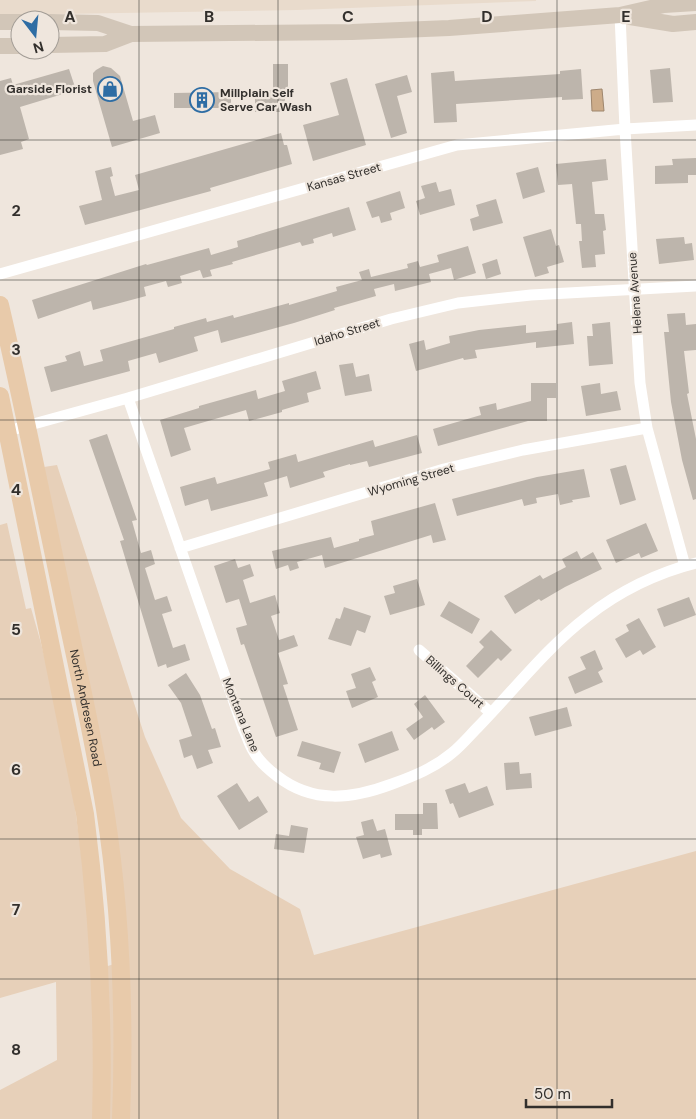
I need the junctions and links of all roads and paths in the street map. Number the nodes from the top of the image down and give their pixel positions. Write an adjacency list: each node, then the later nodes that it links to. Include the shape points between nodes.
1 (696, 3): 2 (main road, via 664,5)
2 (620, 15): 4 (main road, via 673,24); 5 (main road, via 391,30); 8 (street, Helena Avenue)
3 (60, 22): 5 (main road, via 98,23)
4 (696, 22)
5 (131, 34): 6 (main road, via 105,44)
6 (60, 45)
7 (696, 125): 8 (street, Kansas Street)
8 (625, 129): 9 (street, Kansas Street, via 457,145); 11 (street, Helena Avenue)
9 (0, 274)
10 (696, 286): 11 (street, Idaho Street)
11 (634, 290): 14 (street, Idaho Street, via 531,295 458,303 391,319); 16 (street, Helena Avenue, via 640,383)
12 (0, 305): 15 (main road, North Andresen Road)
13 (0, 396): 17 (main road, North Andresen Road)
14 (128, 398): 15 (street, Idaho Street); 18 (street, Montana Lane)
15 (27, 426): 17 (street, Idaho Street); 23 (main road, North Andresen Road, via 105,810 118,920 123,1045)
16 (647, 428): 18 (street, Wyoming Street, via 523,450 444,469); 19 (street, Helena Avenue)
17 (8, 431): 22 (main road, North Andresen Road, via 85,814 101,983)
18 (180, 548): 21 (street, Montana Lane, via 254,753 288,784 309,793 334,797 381,788 431,768 453,753)
19 (691, 565): 21 (street, Montana Lane, via 640,584 588,615 548,650)
20 (419, 650): 21 (street, Billings Court)
21 (491, 713)
22 (101, 1119)
23 (121, 1119)

